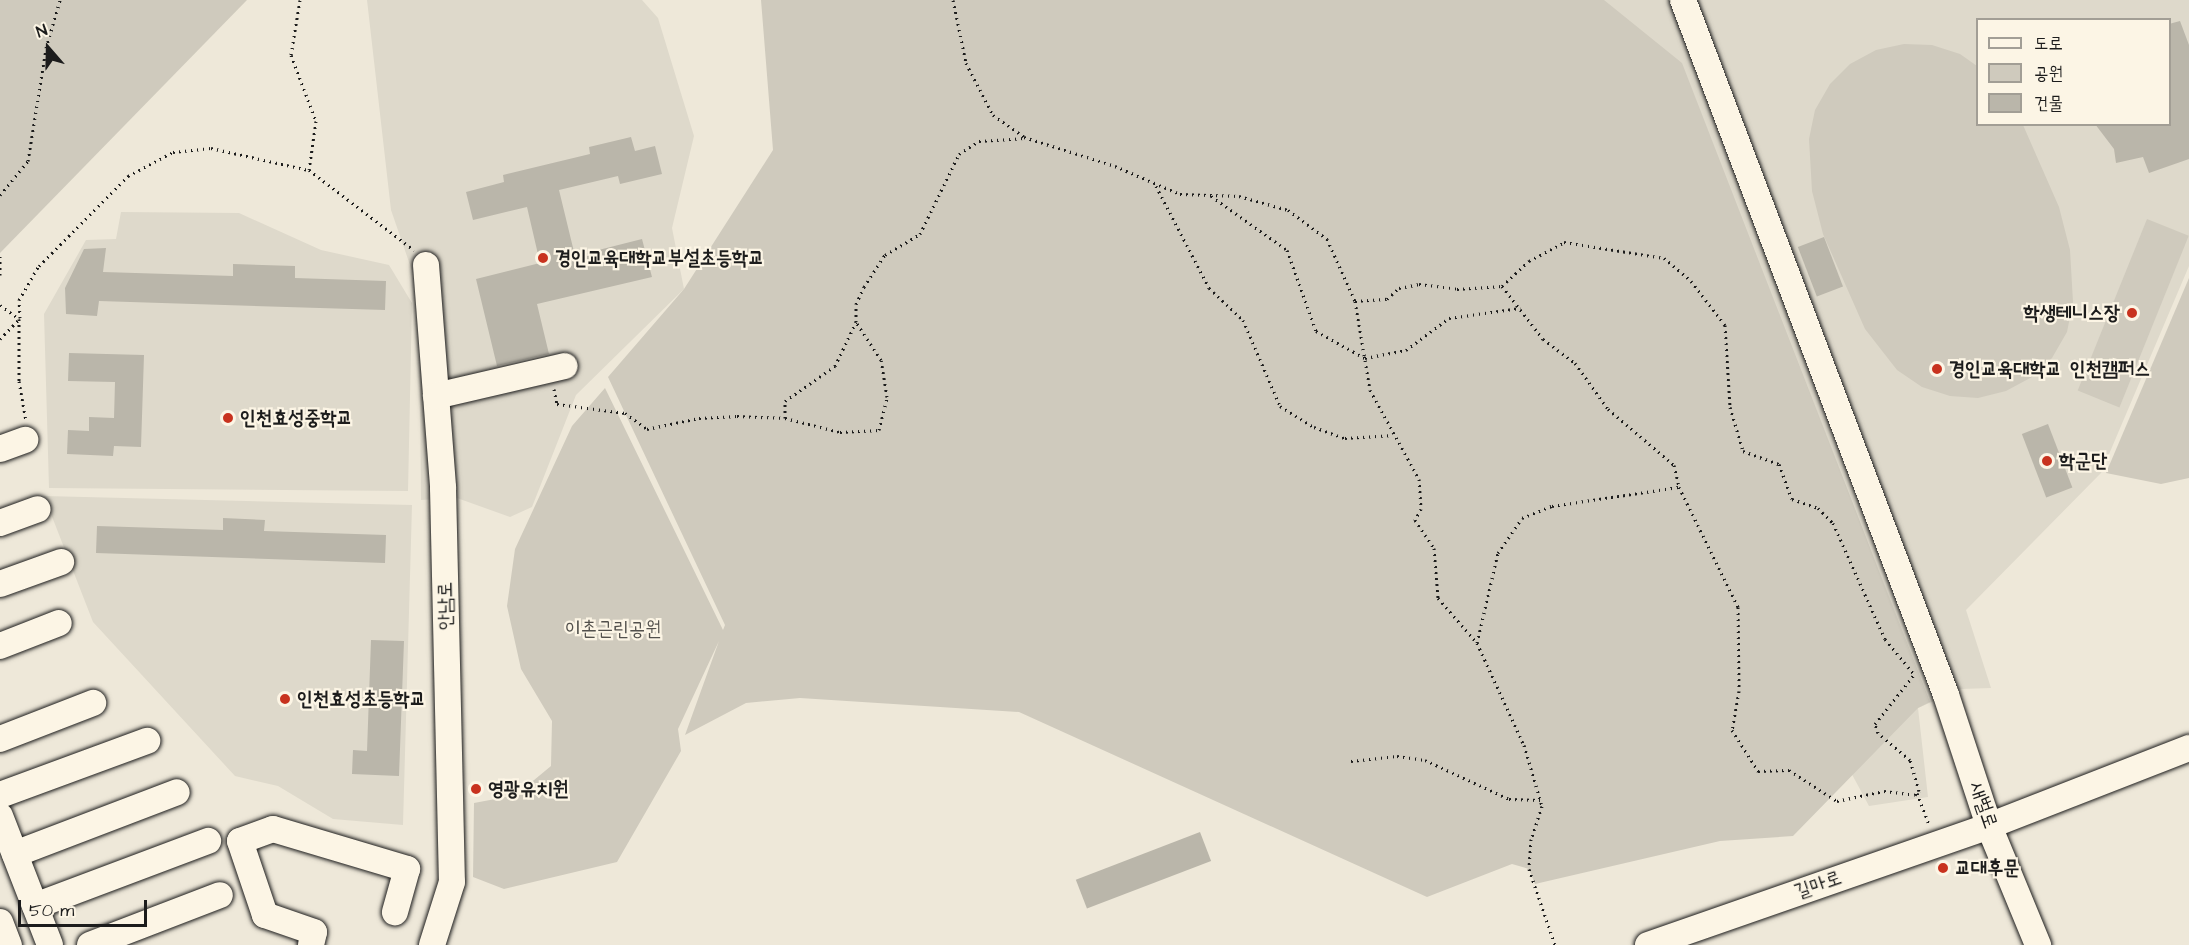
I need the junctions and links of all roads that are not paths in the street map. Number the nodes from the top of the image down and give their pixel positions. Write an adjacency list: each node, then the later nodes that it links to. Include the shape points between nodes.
1 (1683, 0): 20 (street, 새벌로, via 1923,665 1946,695)
2 (426, 265): 4 (street, 안남로)
3 (558, 368): 4 (street)
4 (436, 396): 31 (street, 안남로, via 443,488 452,882)
5 (25, 440): 6 (street)
6 (0, 449)
7 (38, 508): 8 (street)
8 (0, 523)
9 (61, 562): 10 (street)
10 (0, 584)
11 (59, 623): 12 (street)
12 (0, 646)
13 (93, 703): 14 (street)
14 (0, 739)
15 (147, 741): 18 (street)
16 (2189, 748): 20 (street, 길마로)
17 (177, 792): 22 (street)
18 (0, 795)
19 (0, 816): 22 (street)
20 (1989, 826): 32 (street, 길마로); 33 (street, 새벌로)
21 (208, 841): 24 (street)
22 (15, 854): 24 (street)
23 (220, 895): 29 (street)
24 (35, 906): 28 (street)
25 (395, 912): 30 (street, via 407,869 273,829 240,841 265,915 314,932)
26 (0, 922): 27 (street)
27 (9, 945)
28 (50, 945)
29 (90, 945)
30 (310, 945)
31 (432, 945)
32 (1648, 945)
33 (2038, 945)

